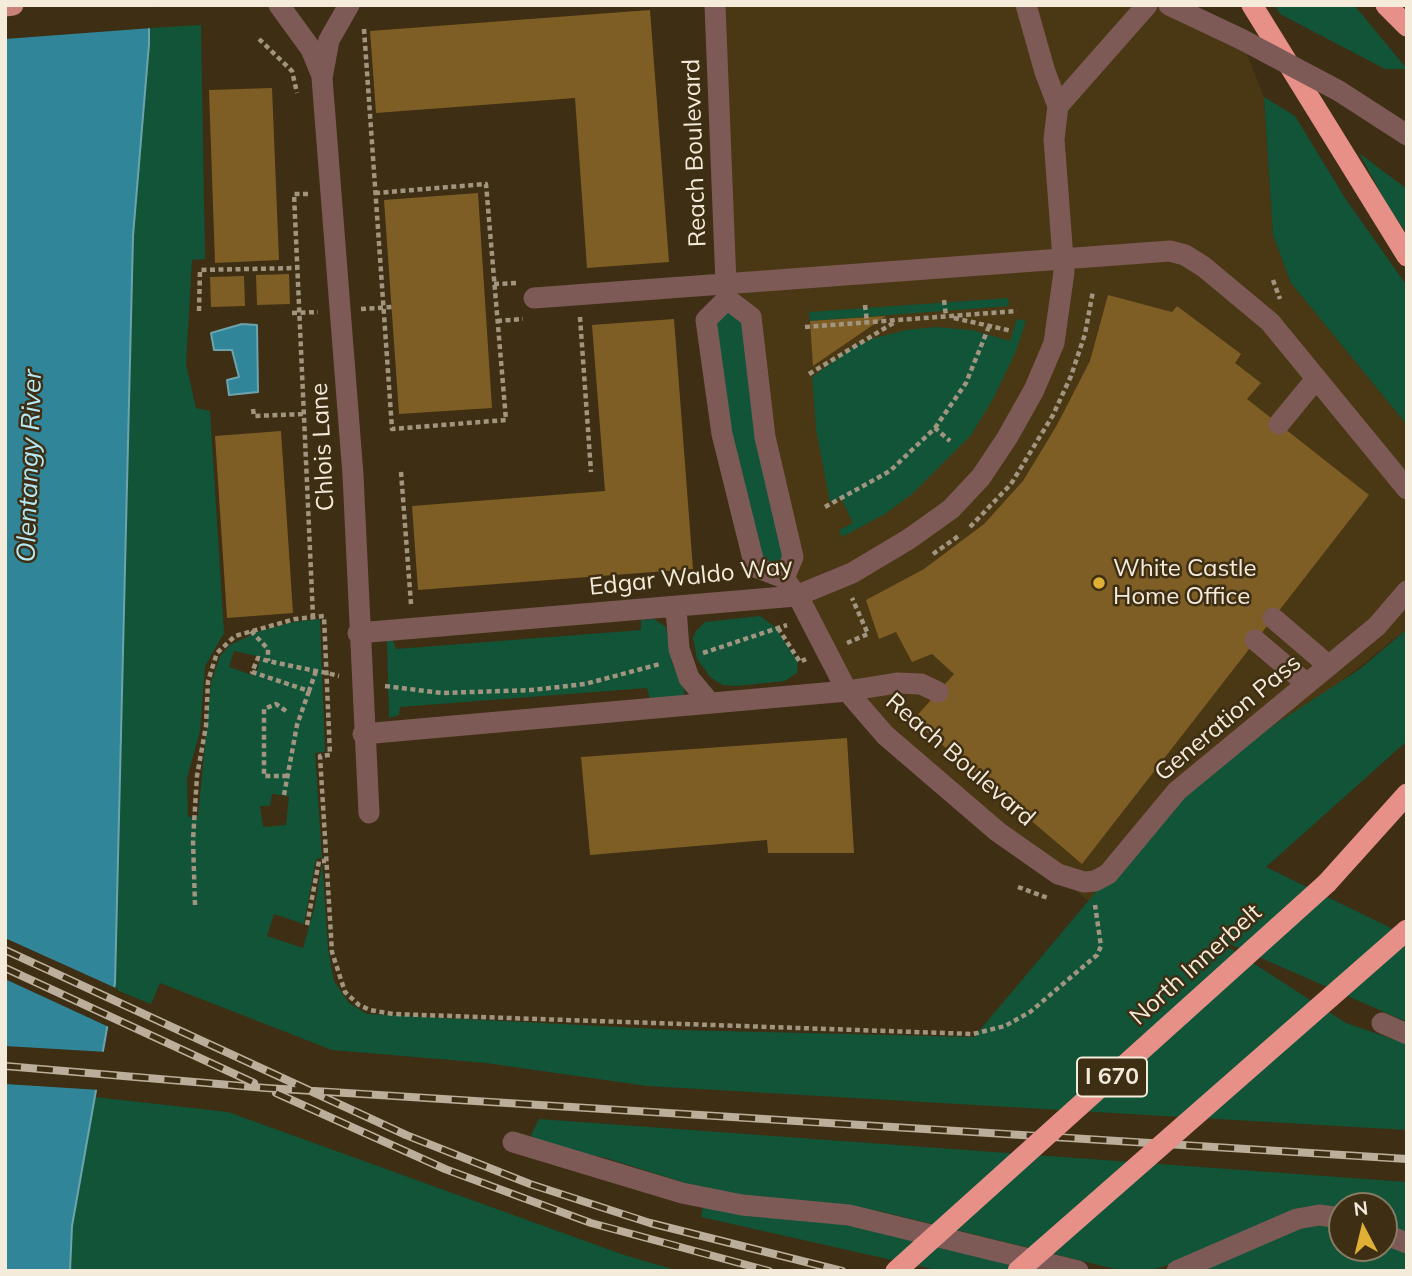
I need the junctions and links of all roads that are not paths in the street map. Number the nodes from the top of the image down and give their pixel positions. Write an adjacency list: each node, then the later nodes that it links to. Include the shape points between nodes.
1 (13, 5): 10 (main road)
2 (279, 5): 12 (street, Chlois Lane, via 311,49)
3 (349, 5): 12 (street, Chlois Lane, via 328,40)
4 (715, 5): 17 (street, Reach Boulevard)
5 (1027, 5): 13 (street, Edgar Waldo Way)
6 (1147, 5): 13 (street)
7 (1169, 5): 14 (street, bridge, via 1339,91)
8 (1252, 5): 15 (highway)
9 (1386, 5): 11 (highway)
10 (5, 6)
11 (1407, 26)
12 (322, 78): 27 (street, Chlois Lane, via 352,461)
13 (1058, 106): 16 (street, Edgar Waldo Way, via 1054,139)
14 (1407, 135)
15 (1407, 256)
16 (1062, 260): 17 (street); 19 (street, via 1170,251 1185,255 1269,322); 24 (street, Edgar Waldo Way, via 1055,343 1034,390 981,477 951,509 909,539 852,573)
17 (727, 291): 18 (street); 22 (street, via 751,317 765,437 793,557); 22 (street, Reach Boulevard, via 706,320 722,434 755,567)
18 (534, 298)
19 (1316, 379): 20 (street); 21 (street)
20 (1279, 424)
21 (1407, 489)
22 (784, 578): 24 (street, Reach Boulevard)
23 (1407, 591): 29 (street, Generation Pass, via 1377,626)
24 (796, 596): 25 (street, Edgar Waldo Way); 31 (street, Reach Boulevard)
25 (676, 608): 27 (street, Edgar Waldo Way); 33 (street, via 678,649 689,678)
26 (1273, 618): 29 (street)
27 (358, 633): 34 (street, Chlois Lane)
28 (1255, 640): 30 (street)
29 (1329, 666): 30 (street, Generation Pass)
30 (1307, 684): 38 (street, Generation Pass, via 1177,792 1108,874)
31 (847, 691): 32 (street, via 909,683); 33 (street); 38 (street, Reach Boulevard, via 885,735 998,832 1058,874)
32 (938, 692)
33 (710, 703): 34 (street)
34 (363, 734): 37 (street, Chlois Lane)
35 (1407, 794): 39 (highway)
36 (1407, 811): 39 (highway, North Innerbelt / I 670)
37 (369, 813)
38 (1084, 882)
39 (1327, 883): 45 (highway, North Innerbelt / I 670, bridge)
40 (1407, 930): 46 (highway, bridge)
41 (1382, 1023): 42 (street)
42 (1407, 1034)
43 (513, 1142): 47 (street, via 682,1193 741,1205 849,1214)
44 (1328, 1216): 48 (street, via 1297,1219)
45 (896, 1271)
46 (1018, 1271)
47 (1079, 1271)
48 (1177, 1271)

